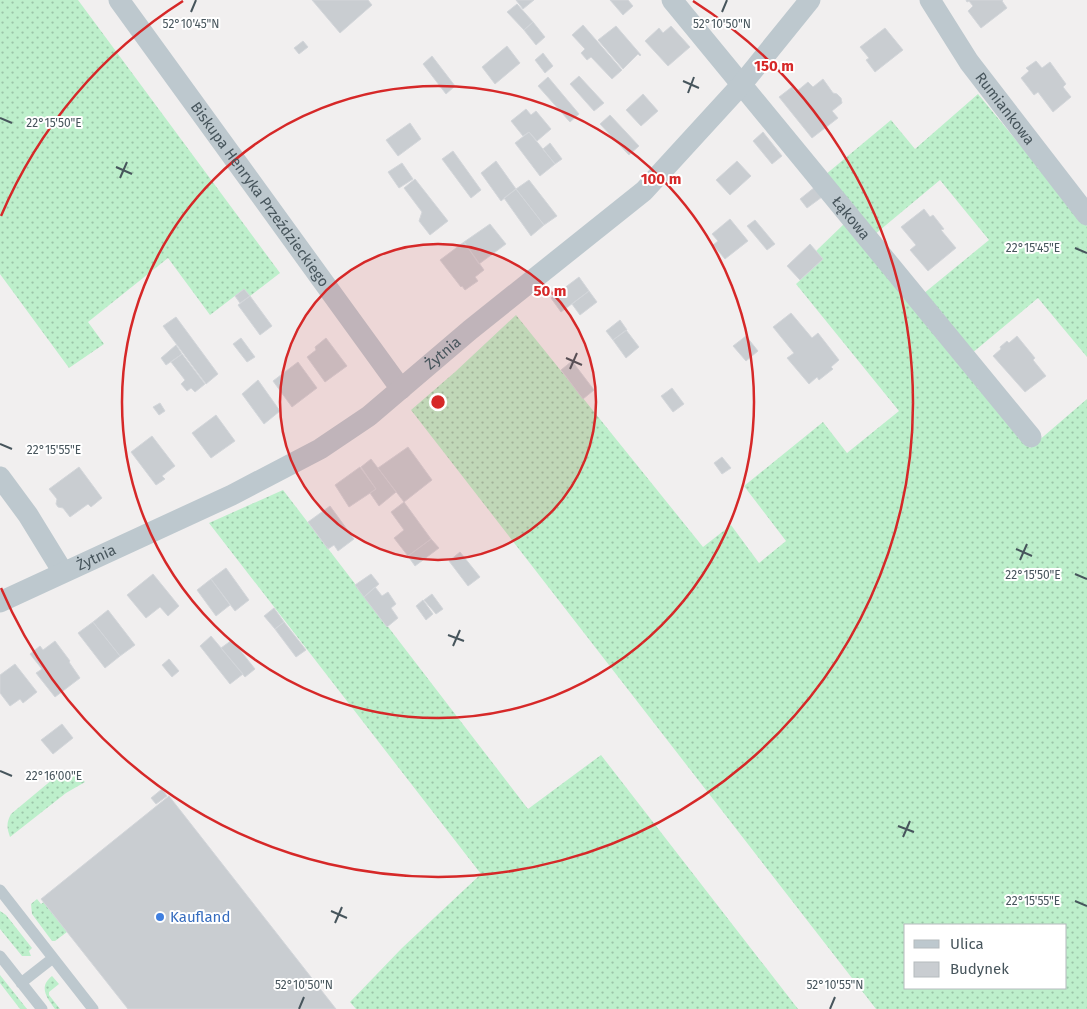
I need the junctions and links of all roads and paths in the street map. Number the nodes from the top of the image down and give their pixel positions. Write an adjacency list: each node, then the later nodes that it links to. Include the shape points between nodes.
1 (118, 0): 7 (street, Biskupa Henryka Przeździeckiego)
2 (672, 0): 5 (street, Łąkowa)
3 (810, 0): 5 (street, Żytnia)
4 (930, 0): 6 (street, Rumiankowa, via 969,62)
5 (742, 84): 7 (street, Żytnia, via 644,191); 8 (street, Łąkowa)
6 (1087, 215)
7 (401, 389): 10 (street, Żytnia, via 369,416 320,448 232,495)
8 (1030, 436)
9 (0, 477): 10 (street)
10 (63, 572): 11 (street, Żytnia)
11 (0, 602)
12 (0, 890): 14 (lane)
13 (0, 956): 15 (lane)
14 (53, 958): 15 (lane); 17 (lane)
15 (22, 983): 16 (lane)
16 (42, 1009)
17 (93, 1009)

